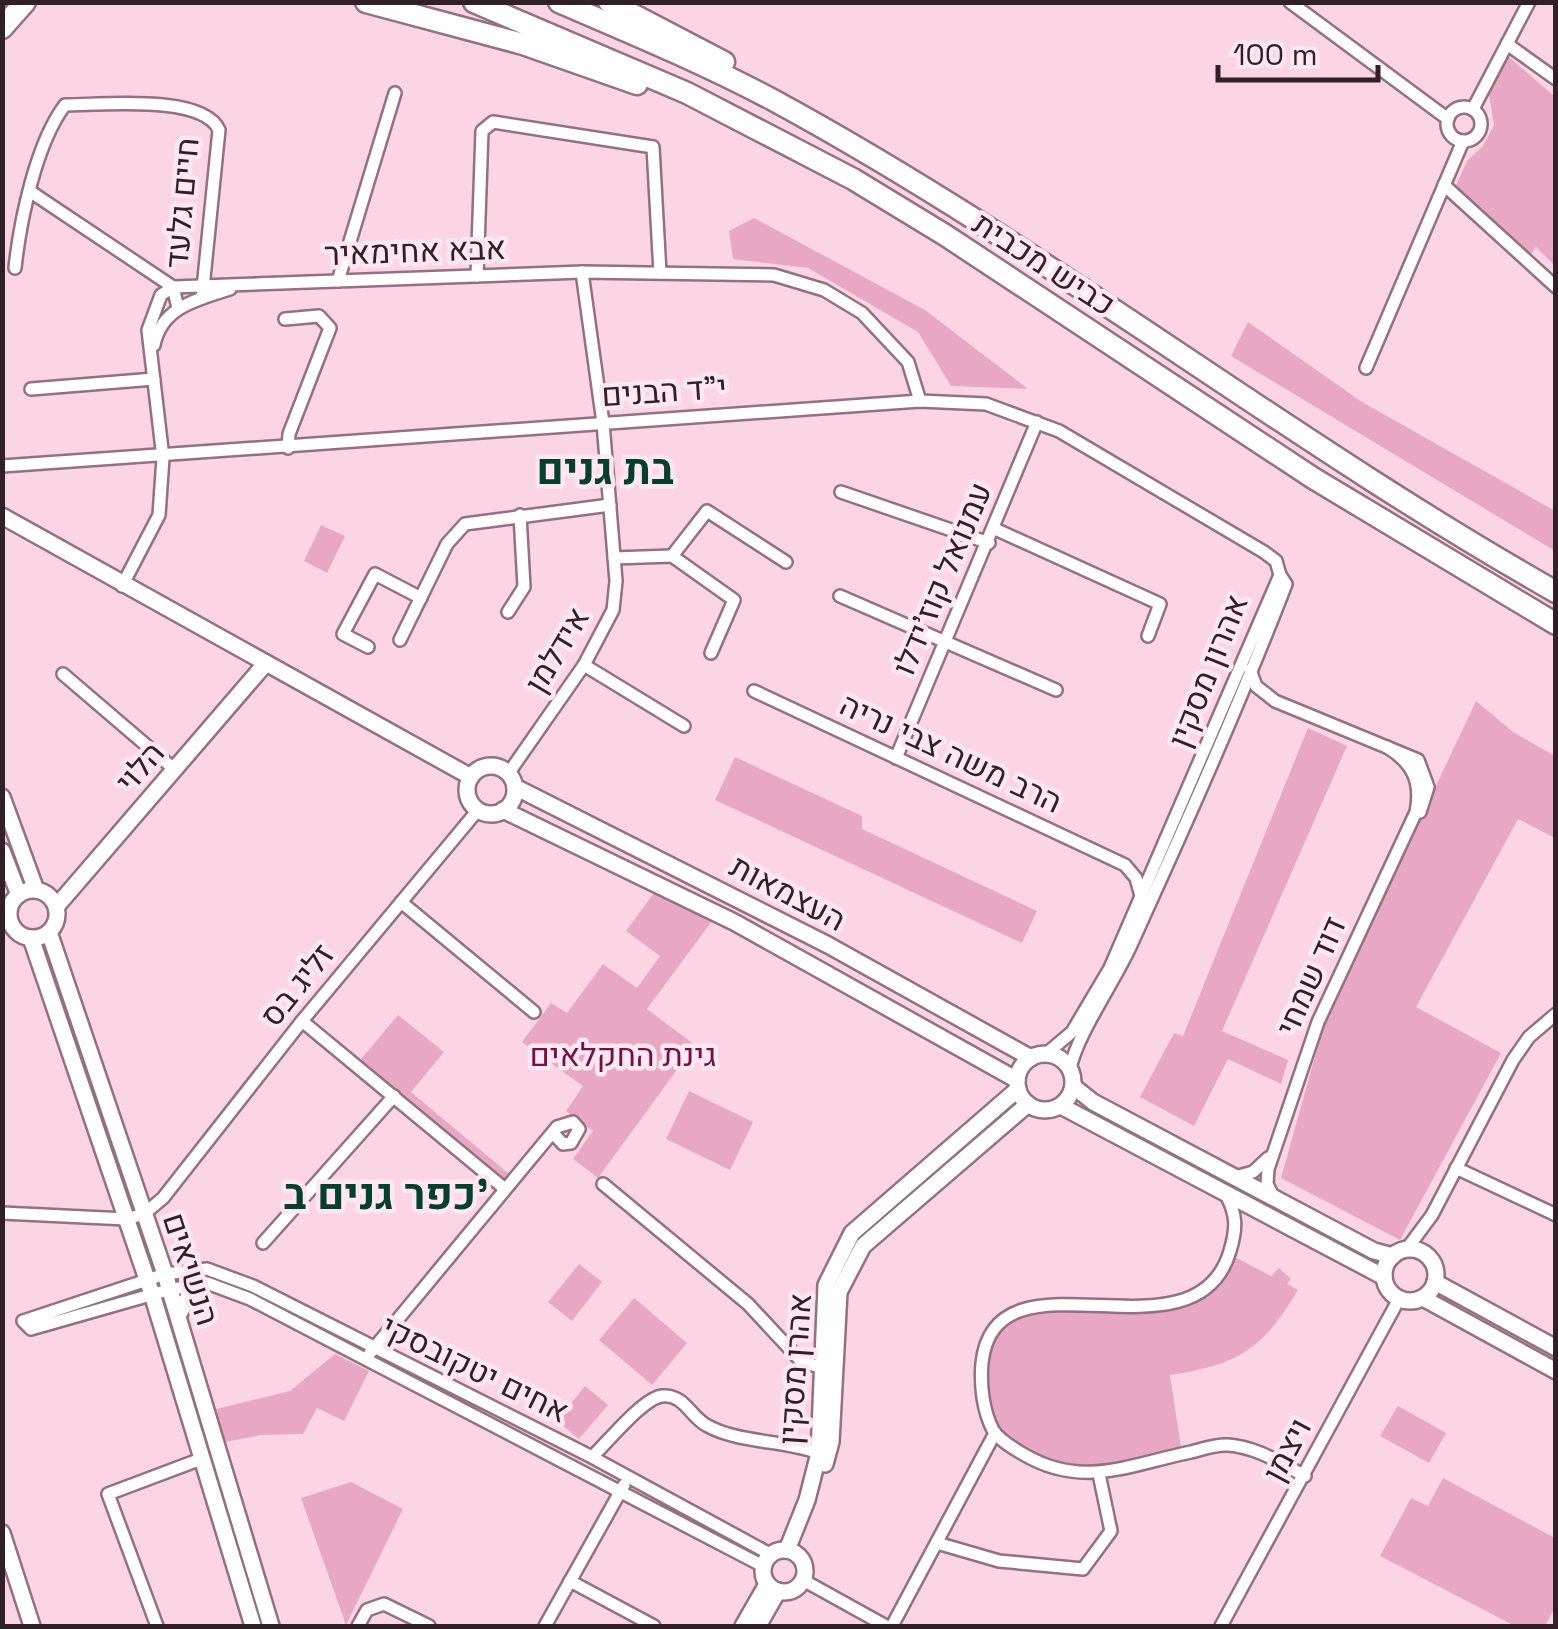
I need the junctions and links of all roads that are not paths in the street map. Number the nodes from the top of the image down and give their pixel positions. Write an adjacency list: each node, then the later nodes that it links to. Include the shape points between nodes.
1 (25, 2): 8 (highway)
2 (366, 2): 14 (highway, via 523,44)
3 (474, 2): 14 (highway, כביש מכבית)
4 (559, 2): 15 (highway, כביש מכבית, via 719,72)
5 (609, 2): 15 (highway, via 703,49)
6 (1290, 2): 13 (street)
7 (1529, 2): 9 (street)
8 (2, 28)
9 (1507, 44): 10 (street); 12 (street)
10 (1556, 79)
11 (395, 92): 23 (street)
12 (1473, 109): 13 (street, via 1458,108); 16 (street, via 1481,129)
13 (1448, 119): 16 (street, via 1450,134)
14 (747, 122): 56 (highway, כביש מכבית, via 945,234 1313,478)
15 (825, 130): 52 (highway, כביש מכבית, via 1373,484)
16 (1464, 141): 17 (street)
17 (1444, 185): 27 (street); 32 (street)
18 (30, 192): 19 (street, חיים גלעד); 24 (street, חיים גלעד, via 65,105 194,107 219,130); 25 (street, חיים גלעד)
19 (15, 268)
20 (582, 272): 21 (street, אבא אחימאיר); 22 (street, אבא אחימאיר); 37 (street, אידלמן)
21 (660, 273): 22 (street, via 653,147 493,122 482,131); 35 (street, אבא אחימאיר, via 774,275 824,290 886,335 908,362)
22 (476, 276): 23 (street, אבא אחימאיר)
23 (338, 281): 26 (street, אבא אחימאיר)
24 (203, 284): 25 (street, אבא אחימאיר); 26 (street, אבא אחימאיר); 28 (street, חיים גלעד)
25 (173, 286): 29 (street, חיים גלעד); 31 (street, via 152,311)
26 (235, 287): 28 (street)
27 (1556, 287)
28 (202, 298): 29 (street)
29 (178, 308): 31 (street, via 157,330)
30 (285, 319): 38 (street, via 319,316 330,328)
31 (152, 354): 33 (street)
32 (1366, 368)
33 (154, 379): 34 (street); 39 (street)
34 (31, 388)
35 (920, 401): 36 (street, י"ד הבנים, via 986,404); 37 (street, י"ד הבנים)
36 (1037, 422): 45 (street, עמנואל קוז'ידלו); 50 (street, י"ד הבנים, via 1264,552)
37 (603, 423): 38 (street, י"ד הבנים); 42 (street, אידלמן)
38 (288, 448): 39 (street, י"ד הבנים)
39 (163, 458): 40 (street, י"ד הבנים); 51 (street, via 159,515)
40 (2, 466)
41 (841, 492): 46 (street)
42 (610, 505): 43 (street); 48 (street, אידלמן)
43 (520, 515): 54 (street, via 466,524 447,544); 55 (street, via 524,587)
44 (2, 516): 51 (main road)
45 (995, 529): 46 (street, עמנואל קוז'ידלו); 57 (street, via 1160,604)
46 (989, 543): 59 (street, עמנואל קוז'ידלו)
47 (672, 556): 48 (street); 49 (street, via 707,511); 61 (street, via 734,600)
48 (614, 558): 63 (street, אידלמן, via 613,610)
49 (786, 562)
50 (1280, 574): 64 (street, אהרון מסקין, via 1286,584); 79 (street, אהרון מסקין)
51 (122, 586): 62 (main road)
52 (1556, 592)
53 (840, 596): 59 (street)
54 (421, 598): 58 (street); 60 (street, via 375,574 344,634)
55 (508, 612)
56 (1556, 624)
57 (1148, 636)
58 (400, 640)
59 (945, 641): 67 (street); 71 (street, עמנואל קוז'ידלו)
60 (368, 646)
61 (711, 653)
62 (266, 663): 72 (main road, הלוי); 73 (main road)
63 (584, 666): 70 (street); 74 (street, אידלמן)
64 (1250, 670): 68 (street, דוד שמחי, via 1256,686); 69 (street, אהרון מסקין)
65 (63, 674): 72 (street)
66 (754, 690): 71 (street, הרב משה צבי נריה)
67 (1056, 690)
68 (1275, 701): 69 (street, via 1248,700); 100 (street, דוד שמחי, via 1386,746 1412,769 1418,786 1416,812 1324,1005)
69 (1233, 712): 93 (street, אהרון מסקין)
70 (684, 726)
71 (896, 758): 80 (street, הרב משה צבי נריה)
72 (174, 769): 85 (main road, הלוי)
73 (471, 776): 74 (main road, via 486,766); 76 (main road, via 468,798)
74 (511, 780): 77 (main road, via 512,802); 92 (main road, העצמאות)
75 (2, 797): 81 (main road)
76 (478, 810): 77 (main road); 84 (street, זליג בס)
77 (503, 810): 94 (main road, העצמאות, via 734,922)
78 (2, 851): 82 (main road)
79 (1161, 852): 80 (street, via 1146,864); 83 (street, אהרון מסקין)
80 (1125, 865): 83 (street)
81 (36, 890): 82 (main road); 85 (main road)
82 (19, 896): 86 (main road)
83 (1142, 897): 92 (street, אהרון מסקין, via 1080,1020)
84 (401, 902): 89 (street); 91 (street, זליג בס)
85 (56, 907): 87 (main road)
86 (6, 923): 88 (main road)
87 (49, 932): 88 (main road); 106 (main road, הנשיאים)
88 (32, 938): 109 (main road, הנשיאים)
89 (534, 1012)
90 (1556, 1014): 101 (street, via 1513,1060)
91 (302, 1021): 96 (street); 106 (street, זליג בס, via 163,1198)
92 (1038, 1056): 93 (main road, via 1058,1057); 94 (main road)
93 (1070, 1069): 95 (main road)
94 (1018, 1084): 97 (main road); 121 (main road, אהרן מסקין, via 852,1233 826,1286)
95 (1073, 1086): 98 (main road); 102 (main road)
96 (394, 1096): 104 (street); 110 (street)
97 (1028, 1104): 98 (main road, via 1044,1110); 133 (main road, אהרן מסקין, via 864,1246 839,1292 831,1442)
98 (1061, 1106): 102 (main road)
99 (553, 1133): 104 (street)
100 (1274, 1146): 102 (street, via 1259,1168); 105 (street, דוד שמחי, via 1267,1184)
101 (1456, 1168): 108 (street); 111 (street, via 1432,1215)
102 (1229, 1183): 105 (main road); 112 (main road); 123 (street, via 1236,1226 1229,1254 1213,1281 1194,1295 1160,1307 1034,1306 987,1340 982,1395)
103 (603, 1184): 121 (street, via 748,1304 801,1361)
104 (506, 1189): 120 (street)
105 (1275, 1200): 111 (main road, via 1374,1251)
106 (141, 1206): 109 (street, זליג בס); 114 (main road, הנשיאים)
107 (2, 1214): 109 (street)
108 (1556, 1215)
109 (126, 1220): 114 (main road, הנשיאים)
110 (263, 1243)
111 (1400, 1253): 112 (main road); 113 (main road, via 1420,1251 1432,1261)
112 (1384, 1278): 117 (main road)
113 (1435, 1282): 116 (main road); 119 (main road)
114 (158, 1284): 114 (street, via 28,1317 22,1325 31,1329); 115 (street, אחים יטקובסקי); 118 (main road, הנשיאים); 120 (street, אחים יטקובסקי, via 206,1269 252,1286); 126 (main road, הנשיאים)
115 (194, 1286): 118 (main road); 120 (street, אחים יטקובסקי, via 207,1283 250,1299)
116 (1423, 1298): 117 (main road); 122 (main road)
117 (1399, 1299): 128 (street, ויצמן)
118 (178, 1316): 140 (main road, הנשיאים)
119 (1556, 1348)
120 (369, 1355): 125 (street, אחים יטקובסקי); 130 (street, אחים יטקובסקי)
121 (822, 1368): 124 (main road, אהרן מסקין)
122 (1556, 1371)
123 (995, 1434): 127 (street, via 1064,1472); 132 (street)
124 (819, 1453): 125 (street, via 704,1424 679,1399 664,1396 650,1400); 133 (main road, אהרן מסקין, via 807,1500)
125 (592, 1458): 129 (street, אחים יטקובסקי)
126 (201, 1459): 138 (street, via 108,1494); 139 (main road, הנשיאים)
127 (1100, 1474): 128 (street, via 1225,1444 1255,1449); 132 (street, via 1111,1531 1083,1569 998,1561)
128 (1305, 1476): 148 (street, ויצמן)
129 (629, 1477): 130 (street); 133 (street, אחים יטקובסקי)
130 (620, 1491): 133 (street, אחים יטקובסקי); 134 (street)
131 (2, 1533): 137 (main road)
132 (937, 1543): 147 (street)
133 (779, 1556): 135 (main road, via 804,1562); 136 (main road)
134 (570, 1580): 143 (street); 144 (street)
135 (803, 1580): 136 (main road, via 793,1590); 147 (street)
136 (772, 1589): 145 (main road); 146 (main road)
137 (32, 1626)
138 (157, 1626)
139 (253, 1626)
140 (271, 1626)
141 (358, 1626): 142 (street, via 367,1610 384,1604)
142 (428, 1626)
143 (545, 1626)
144 (654, 1626)
145 (743, 1626)
146 (758, 1626)
147 (889, 1626)
148 (1221, 1626)

